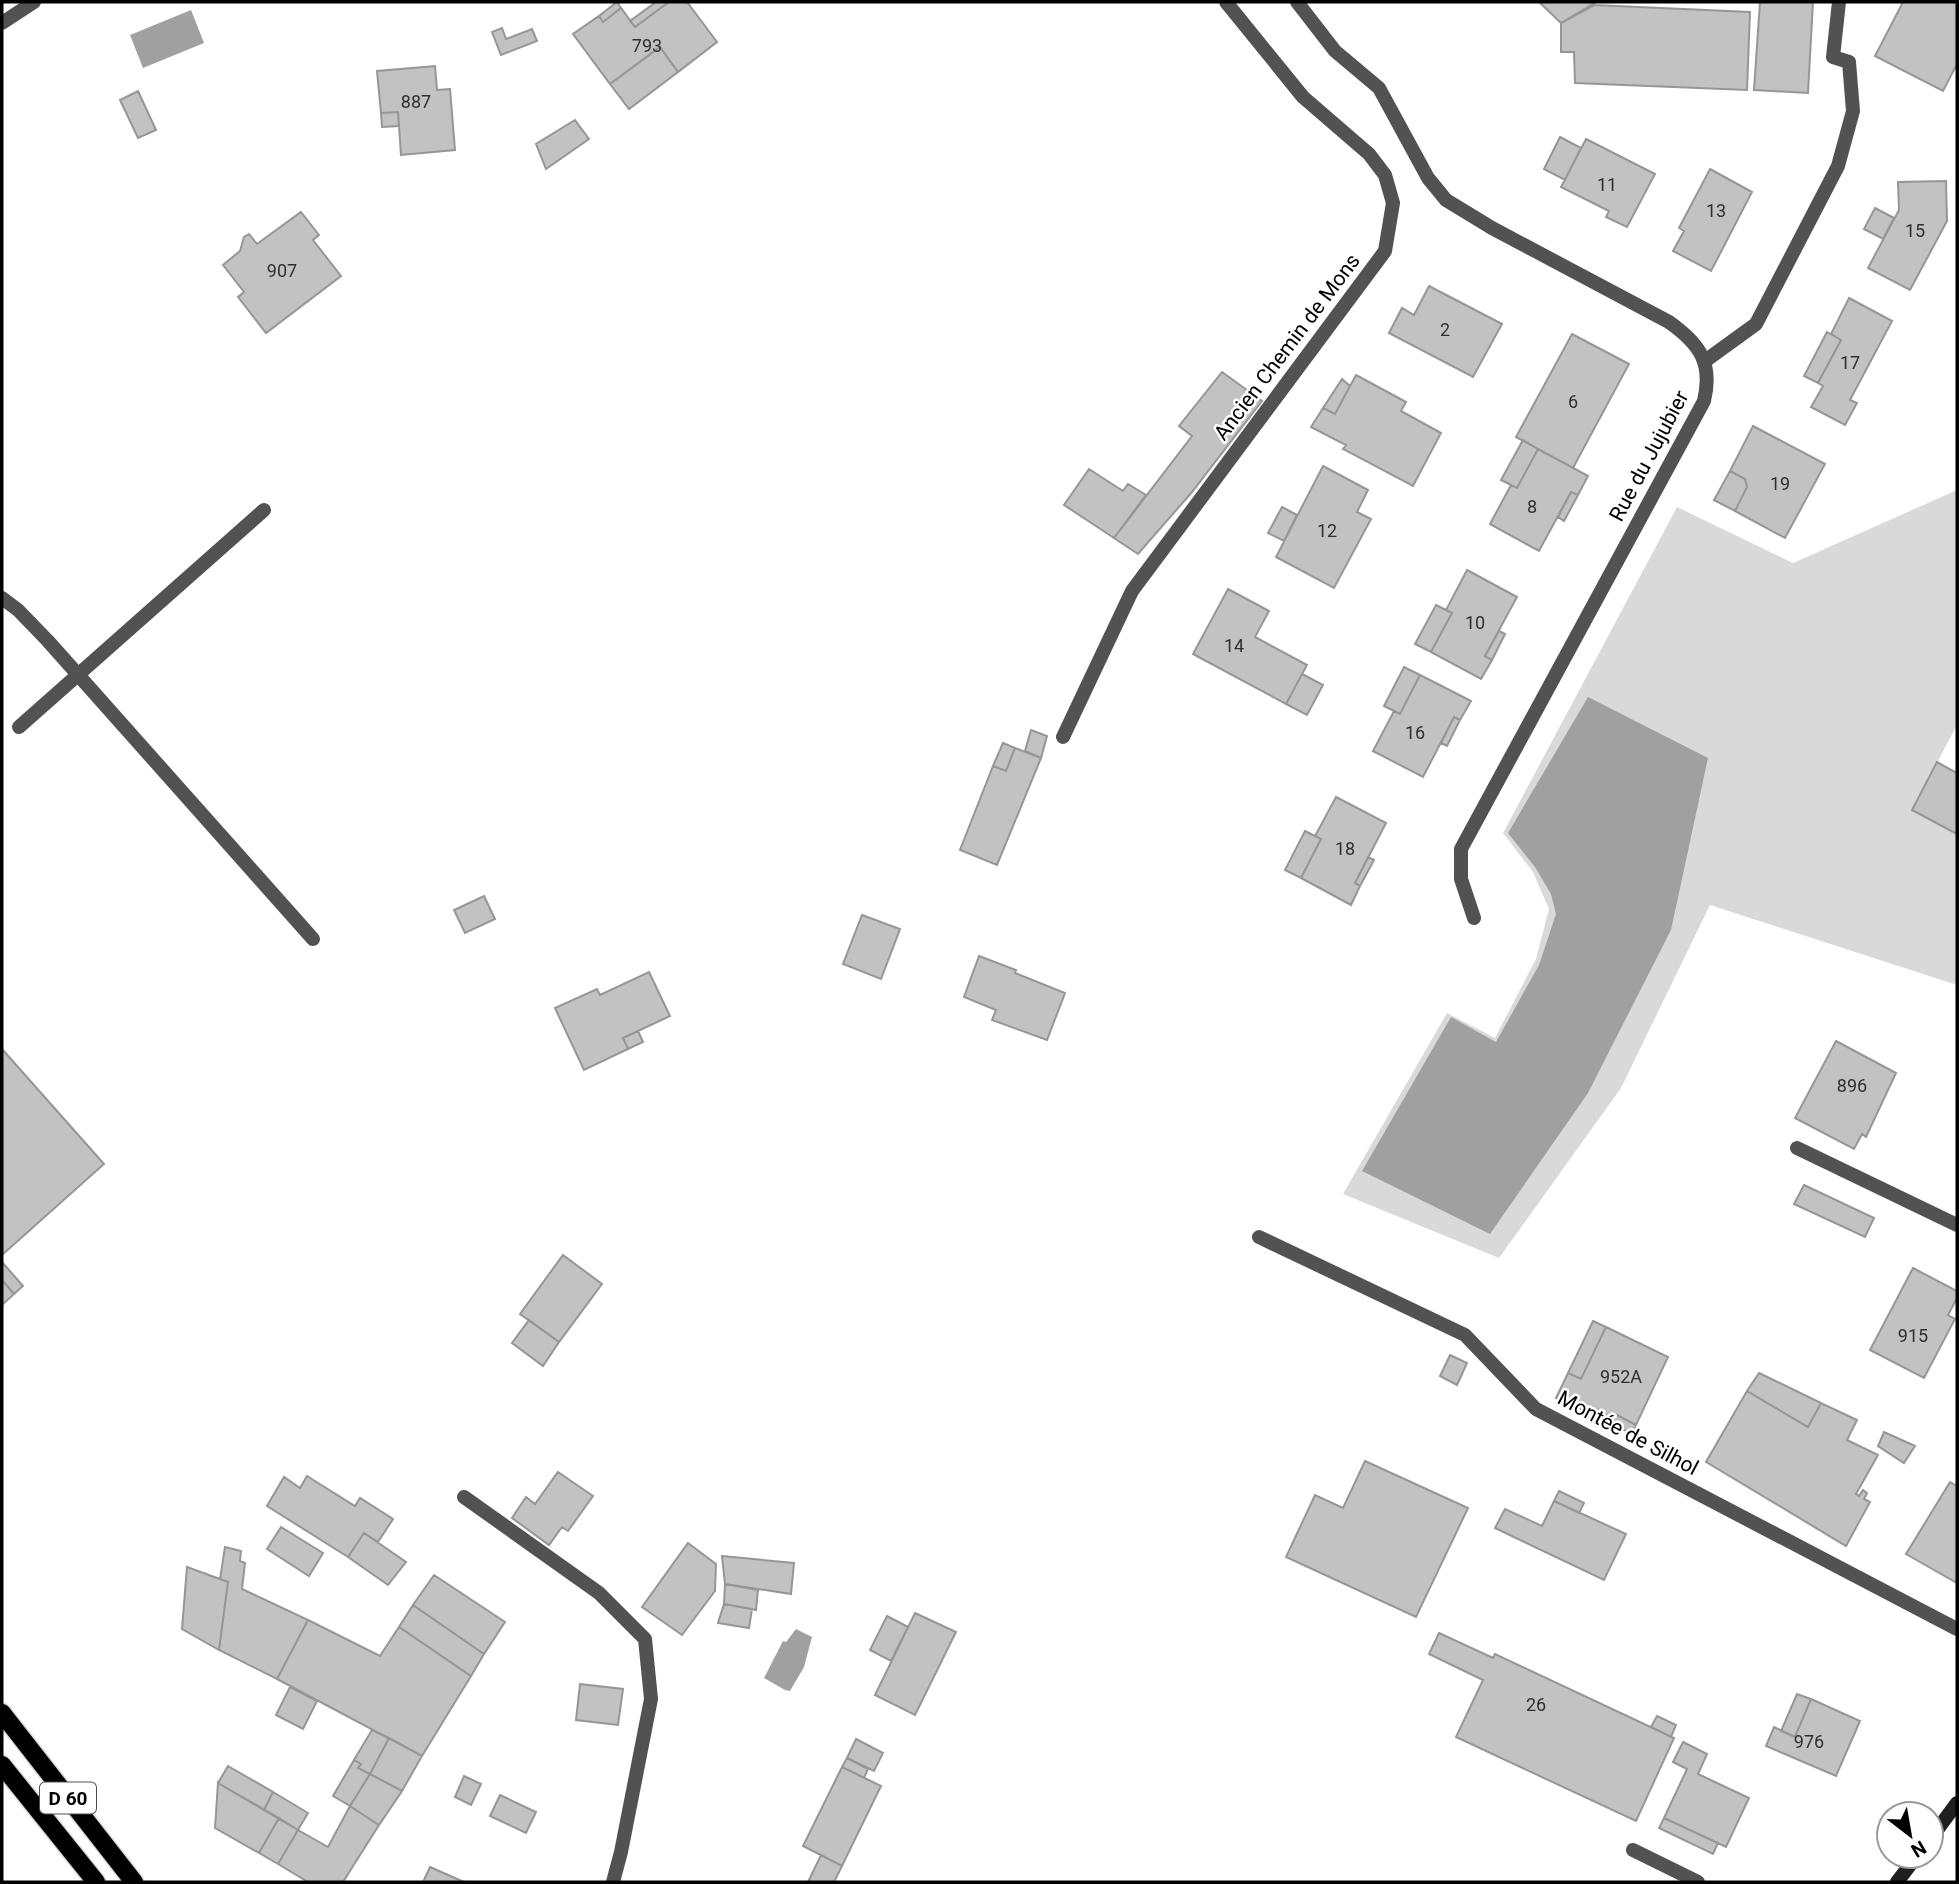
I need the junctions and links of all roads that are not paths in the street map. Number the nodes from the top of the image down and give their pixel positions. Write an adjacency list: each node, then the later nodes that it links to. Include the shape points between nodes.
1 (34, 2): 5 (street)
2 (1226, 2): 11 (street, Ancien Chemin de Mons, via 1303,97 1369,154 1385,175 1393,203 1384,251 1132,591)
3 (1297, 2): 6 (street, via 1335,51 1379,88 1446,200 1669,322 1690,337)
4 (1839, 2): 6 (street, via 1833,57 1849,62 1853,111 1838,166 1756,324)
5 (2, 23)
6 (1705, 360): 12 (street, Rue du Jujubier, via 1709,381 1704,401 1461,849 1461,879)
7 (264, 510): 9 (street)
8 (2, 598): 9 (street)
9 (78, 674): 10 (street); 13 (street)
10 (19, 727)
11 (1063, 737)
12 (1474, 918)
13 (313, 939)
14 (1797, 1148): 15 (street)
15 (1957, 1225)
16 (1259, 1237): 18 (street, Montée de Silhol, via 1465,1335 1536,1409)
17 (464, 1497): 26 (street, via 599,1592 645,1639 651,1699)
18 (1957, 1629)
19 (2, 1713): 25 (main road, D 60)
20 (2, 1765): 24 (main road, D 60)
21 (1957, 1802): 22 (main road)
22 (1945, 1819)
23 (1633, 1850): 27 (street)
24 (96, 1882)
25 (134, 1882)
26 (613, 1882)
27 (1698, 1882)

